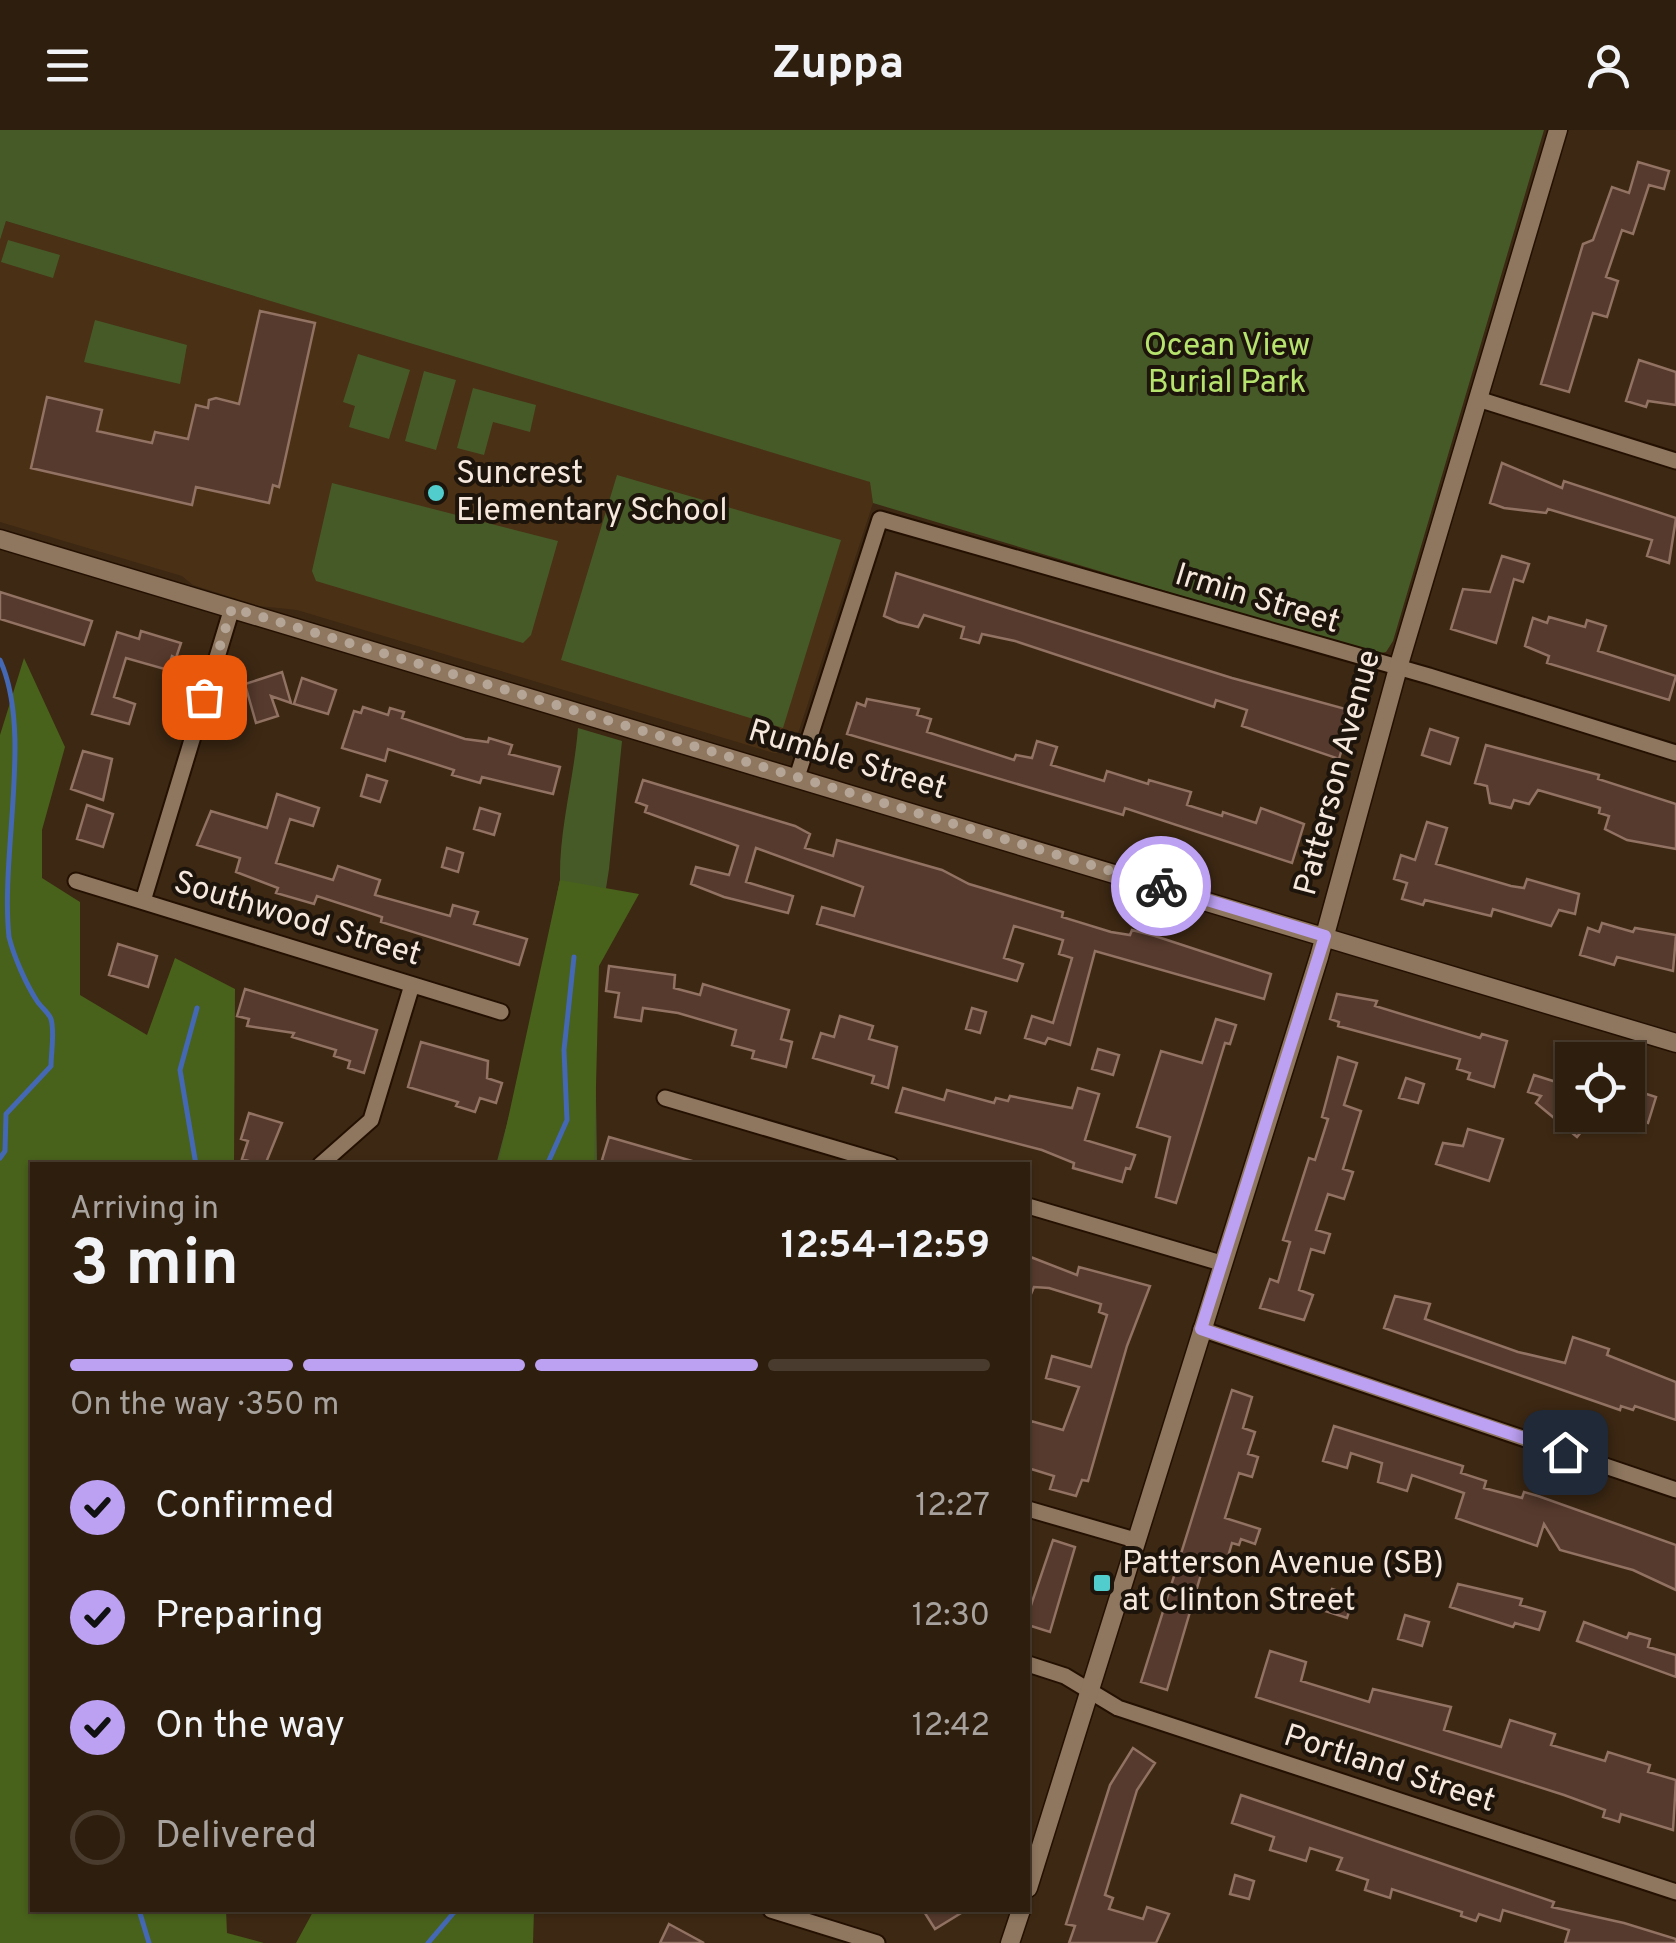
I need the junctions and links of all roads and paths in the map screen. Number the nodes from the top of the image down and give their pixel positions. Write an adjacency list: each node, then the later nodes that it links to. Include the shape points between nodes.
1 (1558, 130): 2 (street, Patterson Avenue)
2 (1478, 400): 3 (street); 6 (street, Patterson Avenue)
3 (1676, 461)
4 (0, 539): 5 (street, Rumble Street)
5 (232, 608): 8 (street, Rumble Street); 10 (street)
6 (1398, 668): 7 (street, Irmin Street); 8 (street, Irmin Street, via 880,519); 11 (street, Patterson Avenue)
7 (1676, 753)
8 (798, 778): 11 (street, Rumble Street)
9 (76, 881): 10 (street, Southwood Street)
10 (143, 902): 12 (street, Southwood Street)
11 (1325, 936): 14 (street, Rumble Street); 19 (street, Patterson Avenue)
12 (412, 985): 13 (street, Southwood Street); 16 (street, via 371,1120)
13 (500, 1012)
14 (1676, 1044)
15 (666, 1098): 17 (street)
16 (323, 1162)
17 (882, 1162)
18 (1030, 1207): 19 (street)
19 (1221, 1263): 20 (street, Patterson Avenue)
20 (1201, 1329): 21 (street); 23 (street, Patterson Avenue)
21 (1676, 1490)
22 (1030, 1510): 23 (street)
23 (1135, 1540): 25 (street, Patterson Avenue)
24 (1030, 1665): 25 (street, Portland Street)
25 (1089, 1690): 26 (street, Patterson Avenue); 27 (street, Portland Street, via 1118,1708 1235,1750)
26 (1030, 1882)
27 (1676, 1892)
28 (777, 1912): 30 (street)
29 (1020, 1912): 31 (street)
30 (878, 1943)
31 (1010, 1943)

